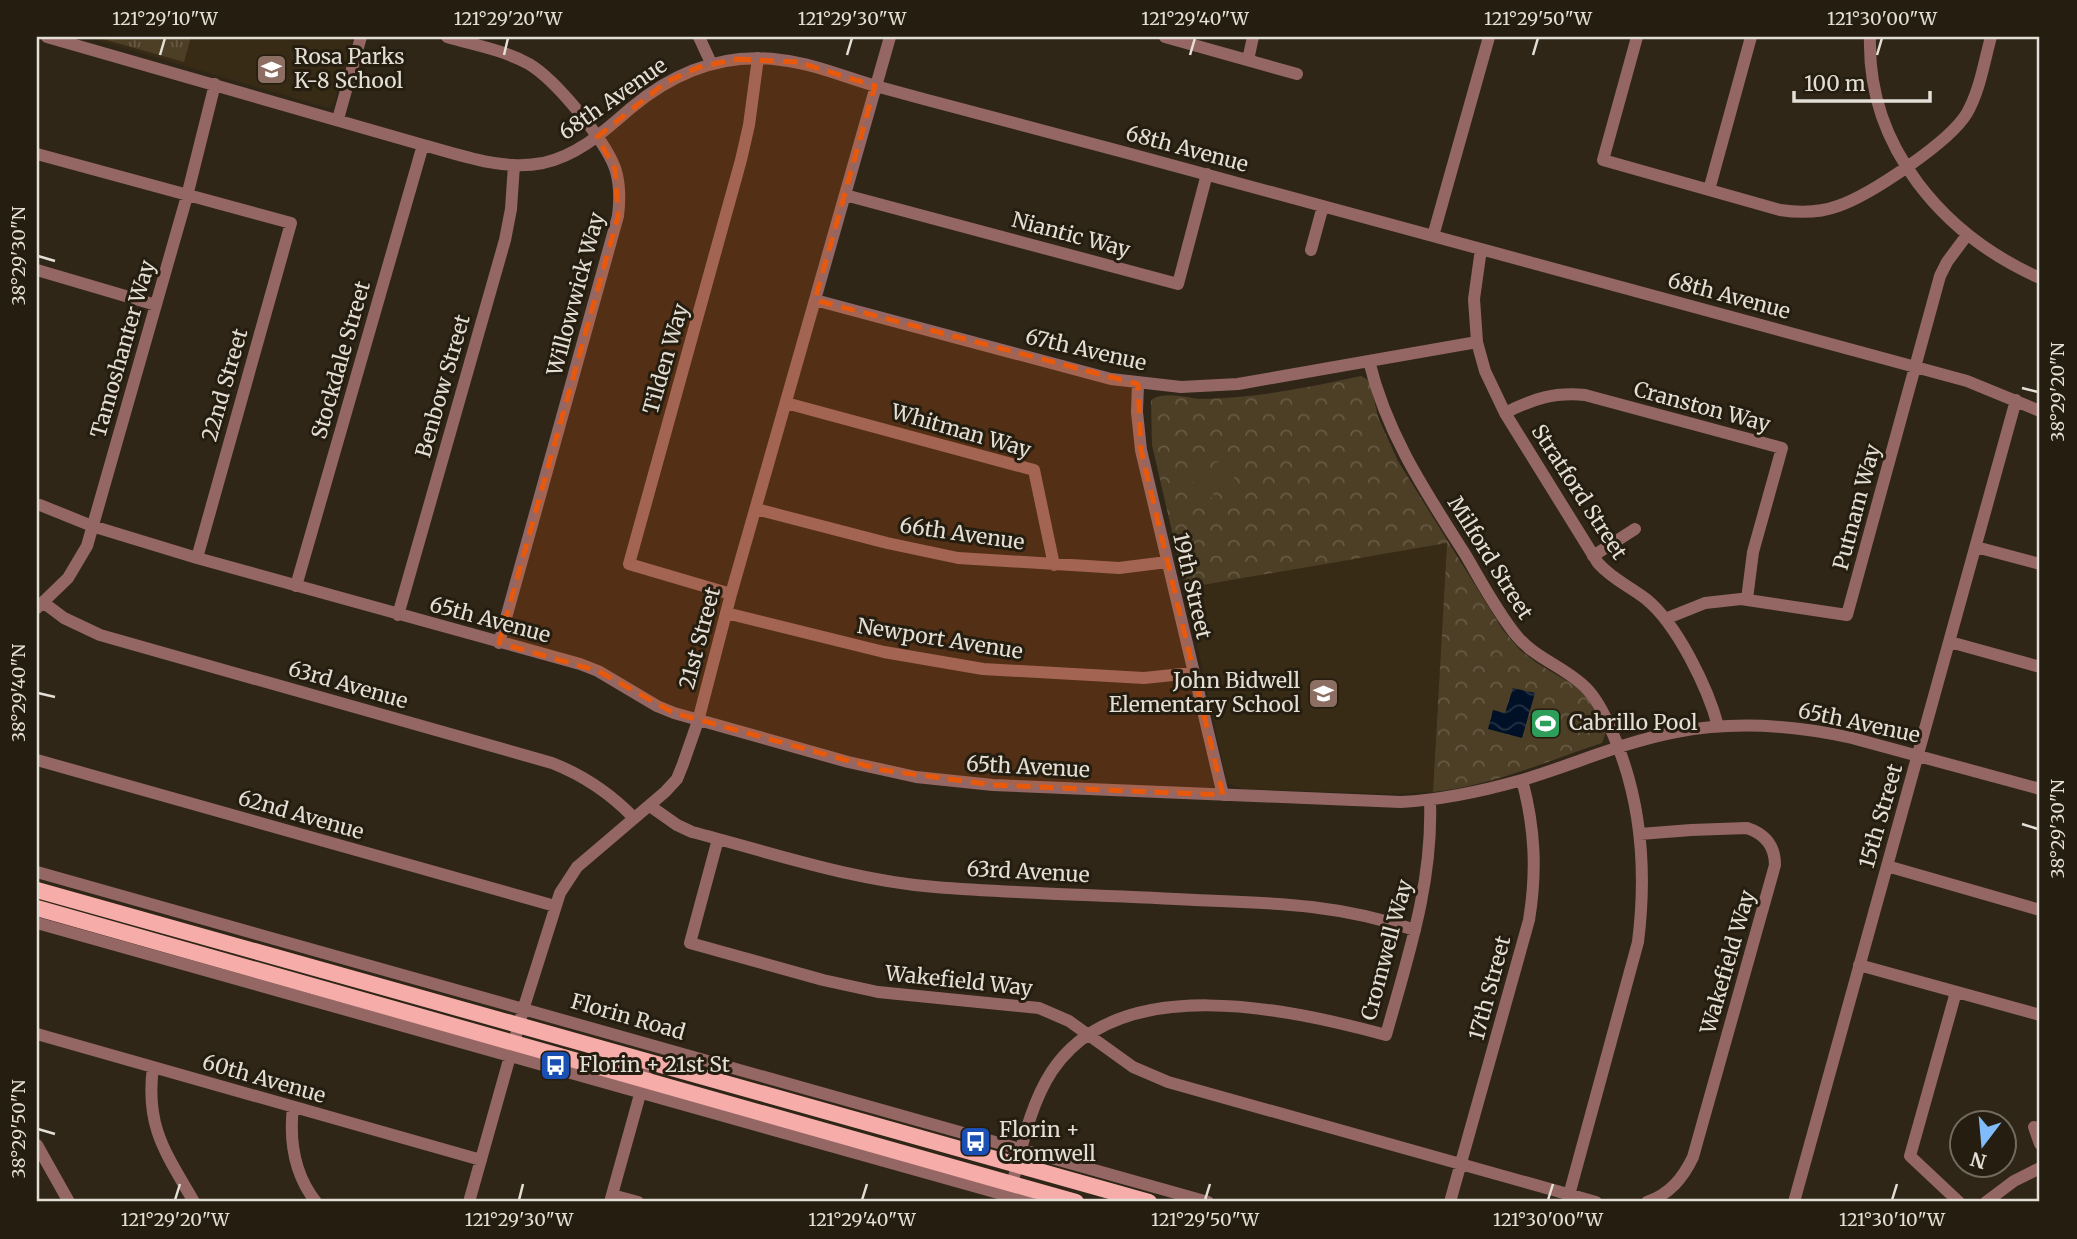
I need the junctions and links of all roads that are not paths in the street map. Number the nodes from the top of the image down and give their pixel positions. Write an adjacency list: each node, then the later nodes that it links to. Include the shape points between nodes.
1 (47, 37): 17 (street, 68th Avenue)
2 (361, 37): 19 (street)
3 (447, 37): 20 (street, Willowwick Way, via 530,65 556,86)
4 (699, 37): 15 (street)
5 (890, 37): 18 (street, 21st Street)
6 (1164, 37): 14 (street)
7 (1253, 37): 14 (street)
8 (1489, 37): 31 (street)
9 (1637, 37): 26 (street, via 1603,160)
10 (1751, 37): 26 (street)
11 (1870, 37): 24 (street, via 1878,106)
12 (1991, 37): 24 (street, via 1966,114 1949,136)
13 (758, 58): 15 (street, 68th Avenue); 18 (street, 68th Avenue, via 797,62); 57 (street, Tilden Way, via 741,160 629,564)
14 (1248, 60): 16 (street)
15 (711, 63): 20 (street, 68th Avenue, via 666,82)
16 (1297, 74)
17 (215, 84): 19 (street, 68th Avenue); 28 (street, Tamoshanter Way)
18 (875, 86): 25 (street, 68th Avenue); 27 (street, 21st Street)
19 (338, 119): 21 (street, 68th Avenue)
20 (597, 137): 23 (street, 68th Avenue, via 557,159); 64 (street, Willowwick Way, via 615,169 618,216)
21 (423, 145): 23 (street, 68th Avenue); 56 (street, Stockdale Street)
22 (37, 154): 28 (street)
23 (514, 165): 61 (street, Benbow Street, via 505,240)
24 (1905, 166): 26 (street, via 1853,200 1809,212 1780,210); 30 (street, via 1931,201)
25 (1208, 174): 27 (street, Niantic Way, via 1178,284); 29 (street, 68th Avenue)
26 (1709, 190)
27 (845, 195): 36 (street, 21st Street)
28 (187, 196): 37 (street, Tamoshanter Way); 52 (street, 22nd Street, via 291,223)
29 (1323, 206): 31 (street, 68th Avenue); 33 (street)
30 (1967, 235): 35 (street); 40 (street, Putnam Way, via 1940,276)
31 (1433, 236): 32 (street, 68th Avenue)
32 (1481, 248): 38 (street, Stratford Street, via 1474,299); 40 (street, 68th Avenue)
33 (1311, 250)
34 (37, 270): 37 (street)
35 (2040, 278)
36 (815, 300): 41 (street, 67th Avenue); 43 (street, 21st Street)
37 (156, 304): 48 (street, Tamoshanter Way)
38 (1477, 342): 39 (street, 67th Avenue); 45 (street, Stratford Street)
39 (1369, 361): 41 (street, 67th Avenue, via 1238,384); 69 (street, Milford Street, via 1408,464 1507,622 1529,648 1588,690)
40 (1915, 367): 42 (street, 68th Avenue); 58 (street, Putnam Way, via 1847,615)
41 (1138, 384): 53 (street, 19th Street, via 1141,450)
42 (2017, 400): 44 (street, 68th Avenue); 50 (street, 15th Street)
43 (786, 403): 47 (street, 21st Street); 55 (street, Whitman Way, via 1034,470)
44 (2040, 411)
45 (1505, 413): 51 (street, Stratford Street); 58 (street, Cranston Way, via 1541,397 1585,395 1782,448 1753,552)
46 (40, 505): 48 (street, 65th Avenue)
47 (756, 509): 55 (street, 66th Avenue, via 918,550); 57 (street, 21st Street)
48 (92, 526): 52 (street, 65th Avenue); 59 (street, Tamoshanter Way, via 77,564)
49 (1635, 529): 51 (street)
50 (1976, 547): 54 (street); 63 (street, 15th Street)
51 (1593, 556): 62 (street, Stratford Street, via 1607,574 1646,599)
52 (197, 558): 56 (street, 65th Avenue)
53 (1167, 562): 55 (street, 66th Avenue, via 1119,568); 66 (street, 19th Street)
54 (2040, 564)
55 (1054, 565)
56 (296, 586): 61 (street, 65th Avenue)
57 (731, 594): 60 (street, 21st Street)
58 (1747, 599): 62 (street, Putnam Way, via 1705,603)
59 (40, 606): 77 (street, 63rd Avenue, via 100,635 552,763 590,780)
60 (726, 613): 66 (street, Newport Avenue, via 884,652 983,669 1144,678); 67 (street, 21st Street)
61 (398, 615): 64 (street, 65th Avenue)
62 (1665, 620): 68 (street, Stratford Street, via 1704,682)
63 (1950, 642): 65 (street); 70 (street, 15th Street)
64 (499, 643): 67 (street, 65th Avenue, via 598,671 657,706)
65 (2040, 667)
66 (1192, 673): 74 (street, 19th Street)
67 (698, 721): 74 (street, 65th Avenue, via 916,777); 76 (street, 21st Street, via 677,779)
68 (1718, 726): 69 (street, 65th Avenue); 70 (street, 65th Avenue, via 1823,732)
69 (1619, 748): 72 (street, 65th Avenue); 78 (street, Milford Street)
70 (1919, 755): 73 (street, 65th Avenue); 80 (street, 15th Street)
71 (37, 760): 83 (street, 62nd Avenue)
72 (1522, 780): 75 (street, 65th Avenue); 105 (street, 17th Street, via 1535,847 1534,893)
73 (2040, 789)
74 (1223, 795): 75 (street, 65th Avenue)
75 (1430, 801): 87 (street, Cromwell Way, via 1428,869)
76 (650, 806): 77 (street, 21st Street); 79 (street, 63rd Avenue, via 677,825)
77 (634, 818): 83 (street, 21st Street, via 577,867)
78 (1640, 834): 108 (street, Milford Street, via 1643,884 1637,942); 109 (street, Wakefield Way, via 1747,828 1768,840 1775,857 1693,1157)
79 (718, 839): 87 (street, 63rd Avenue, via 825,869 899,883 1298,905 1360,914); 93 (street, Wakefield Way, via 690,943 868,990 1039,1008)
80 (1886, 866): 85 (street); 88 (street, 15th Street)
81 (37, 872): 90 (street, Florin Road)
82 (37, 890): 92 (main road, Florin Road)
83 (555, 906): 90 (street, 21st Street)
84 (37, 908): 95 (main road)
85 (2040, 910)
86 (37, 923): 95 (street)
87 (1415, 930): 93 (street, Cromwell Way, via 1386,1035 1289,1011 1227,1006 1135,1014)
88 (1859, 965): 89 (street); 123 (street, 15th Street)
89 (1956, 992): 91 (street); 124 (street, via 1910,1156)
90 (523, 1010): 92 (street, 21st Street); 103 (street, Florin Road)
91 (2040, 1015)
92 (519, 1026): 95 (street, 21st Street); 96 (main road, Florin Road)
93 (1088, 1033): 103 (street, Cromwell Way, via 1060,1060 1042,1087); 105 (street, Wakefield Way, via 1133,1067 1168,1082)
94 (37, 1034): 97 (street, 60th Avenue)
95 (512, 1050): 98 (main road); 104 (street, 21st Street)
96 (649, 1062): 98 (street); 103 (main road, Florin Road)
97 (153, 1067): 99 (street, 60th Avenue); 112 (street, via 151,1102 157,1132)
98 (642, 1087): 107 (main road); 110 (street)
99 (293, 1107): 104 (street, 60th Avenue); 113 (street, via 293,1153)
100 (2034, 1127): 101 (street)
101 (2040, 1144)
102 (37, 1145): 111 (street)
103 (1020, 1158): 107 (street, Cromwell Way); 118 (main road, Florin Road); 119 (street, Florin Road)
104 (481, 1160): 114 (street, 21st Street)
105 (1461, 1164): 108 (street, Wakefield Way); 120 (street, 17th Street)
106 (2040, 1168): 125 (street)
107 (1009, 1194): 116 (street); 117 (main road)
108 (1569, 1195): 121 (street, Wakefield Way)
109 (1668, 1198): 122 (street, Wakefield Way)
110 (611, 1199): 115 (street)
111 (69, 1202)
112 (194, 1202)
113 (316, 1202)
114 (469, 1202)
115 (638, 1202)
116 (1030, 1202)
117 (1076, 1202)
118 (1149, 1202)
119 (1208, 1202)
120 (1450, 1202)
121 (1595, 1202)
122 (1647, 1202)
123 (1794, 1202)
124 (1959, 1202)
125 (1986, 1202)

